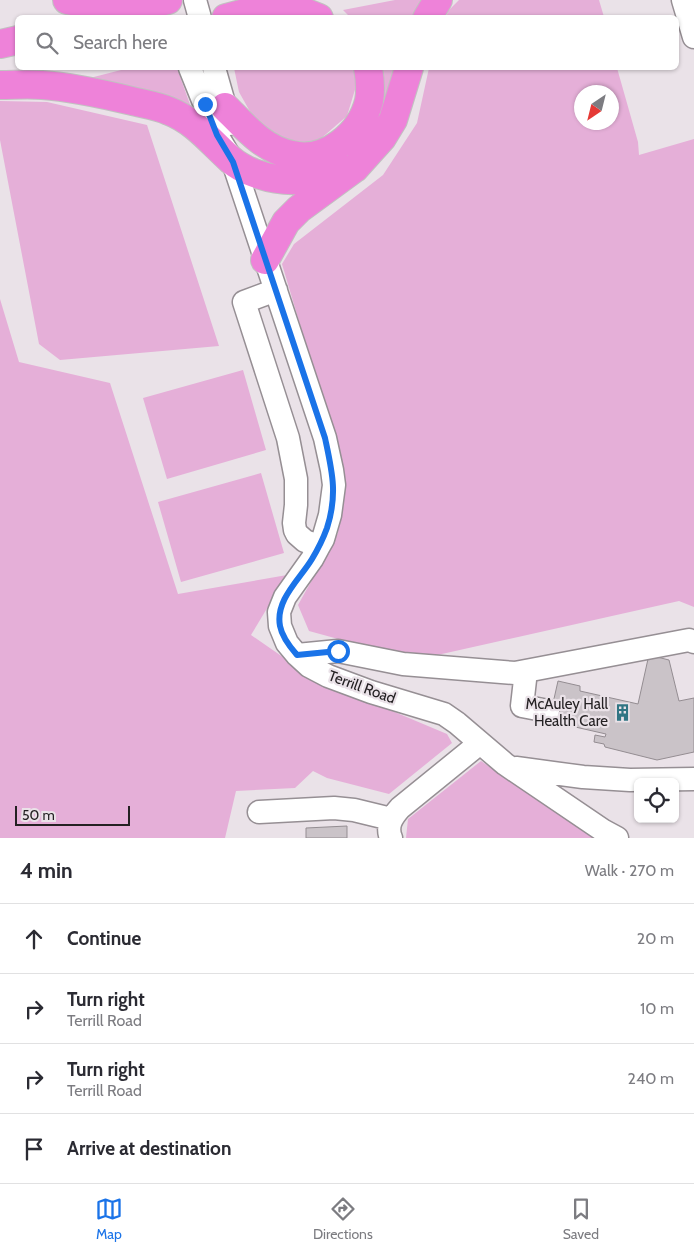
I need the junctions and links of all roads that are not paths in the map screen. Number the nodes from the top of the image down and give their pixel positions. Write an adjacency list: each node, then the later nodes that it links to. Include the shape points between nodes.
1 (66, 0): 7 (highway)
2 (166, 0): 7 (highway); 9 (street)
3 (195, 0): 10 (street)
4 (438, 0): 13 (highway)
5 (684, 0): 14 (street)
6 (288, 2): 11 (highway); 12 (highway)
7 (134, 8): 8 (highway)
8 (110, 15)
9 (170, 15)
10 (199, 15)
11 (238, 15)
12 (313, 15)
13 (429, 15)
14 (694, 37)
15 (38, 70): 20 (highway)
16 (191, 70): 23 (street, Terrill Road, via 217,135)
17 (215, 70): 22 (street, Terrill Road)
18 (368, 70): 22 (highway, via 369,101 363,116 343,141 317,155 292,155 264,144)
19 (408, 70): 24 (highway, via 393,120 382,138)
20 (0, 80)
21 (0, 85): 23 (highway, via 68,88 167,110 200,130)
22 (225, 107): 23 (street, Terrill Road, via 231,128)
23 (233, 162): 24 (highway, via 264,177 290,181 310,180); 25 (street, Terrill Road)
24 (355, 168): 25 (highway, via 299,209 282,229)
25 (265, 260): 26 (street, Terrill Road)
26 (276, 290): 27 (street, Terrill Road, via 325,438 332,470 334,485 330,515); 27 (street, via 244,302 288,438 296,479 295,530 305,541)
27 (319, 546): 29 (street, Terrill Road, via 285,597 280,612 280,626 287,643)
28 (694, 642): 30 (street, via 689,640)
29 (297, 655): 30 (street, via 338,651 403,664 515,673); 32 (street, Terrill Road, via 328,676 444,714)
30 (526, 671): 31 (street, via 522,706)
31 (548, 711)
32 (480, 743): 33 (street, Terrill Road); 36 (street, via 400,808)
33 (510, 767): 34 (street, via 630,780); 37 (street, Terrill Road)
34 (694, 779)
35 (259, 812): 36 (street, via 354,810)
36 (391, 829)
37 (617, 838)

